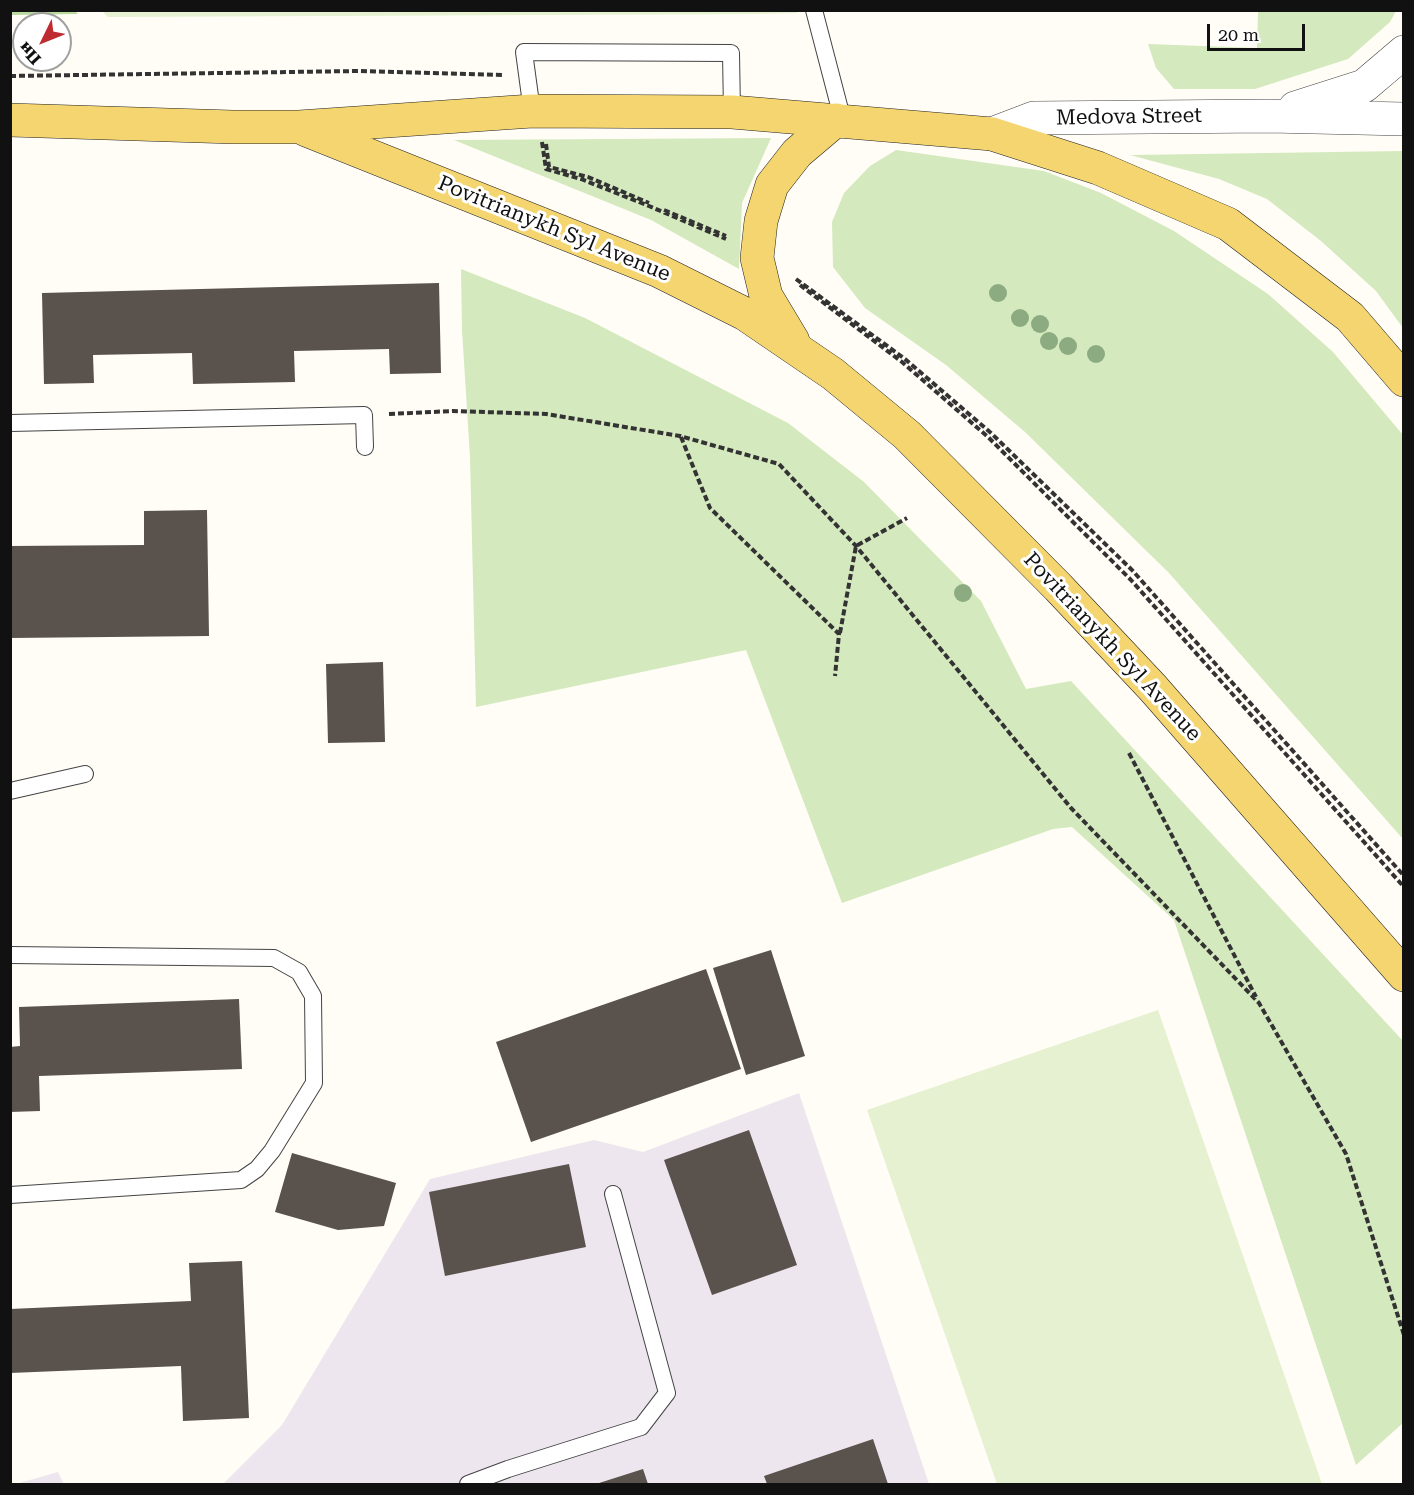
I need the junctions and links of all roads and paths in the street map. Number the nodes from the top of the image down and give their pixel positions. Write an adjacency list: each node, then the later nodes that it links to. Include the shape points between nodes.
1 (814, 10): 8 (lane)
2 (1404, 52): 5 (street, Medova Street, via 1364,86)
3 (532, 111): 4 (main road, Povitrianykh Syl Avenue); 4 (lane, via 524,52 731,53); 9 (main road, Povitrianykh Syl Avenue)
4 (732, 112): 8 (main road, Povitrianykh Syl Avenue)
5 (1269, 116): 6 (street, Medova Street); 10 (street, Medova Street, via 1034,118)
6 (1404, 119)
7 (10, 120): 9 (main road, Povitrianykh Syl Avenue)
8 (840, 120): 10 (main road, Povitrianykh Syl Avenue); 11 (main road, Povitrianykh Syl Avenue, via 797,153 772,185 761,221 757,258 766,296)
9 (299, 127): 11 (main road, Povitrianykh Syl Avenue, via 660,271 745,314)
10 (992, 134): 12 (main road, Povitrianykh Syl Avenue, via 1098,168 1228,224 1350,317)
11 (799, 351): 25 (main road, Povitrianykh Syl Avenue, via 907,435 1058,587 1160,696)
12 (1404, 380)
13 (364, 415): 14 (lane); 15 (path, via 453,411 546,414); 16 (lane)
14 (10, 423)
15 (680, 436): 18 (path, via 779,464); 19 (path, via 710,508)
16 (365, 447)
17 (907, 518): 18 (path)
18 (856, 546): 19 (path); 26 (path, via 1071,808)
19 (839, 634): 20 (path)
20 (835, 676)
21 (1129, 753): 26 (path)
22 (85, 774): 23 (lane)
23 (10, 791)
24 (10, 956): 28 (lane, via 274,958 299,972 313,996 314,1083 272,1152 241,1180)
25 (1402, 972)
26 (1259, 1003): 29 (path, via 1347,1154)
27 (613, 1194): 30 (lane, via 667,1393 641,1427)
28 (10, 1195)
29 (1404, 1335)
30 (468, 1485)

